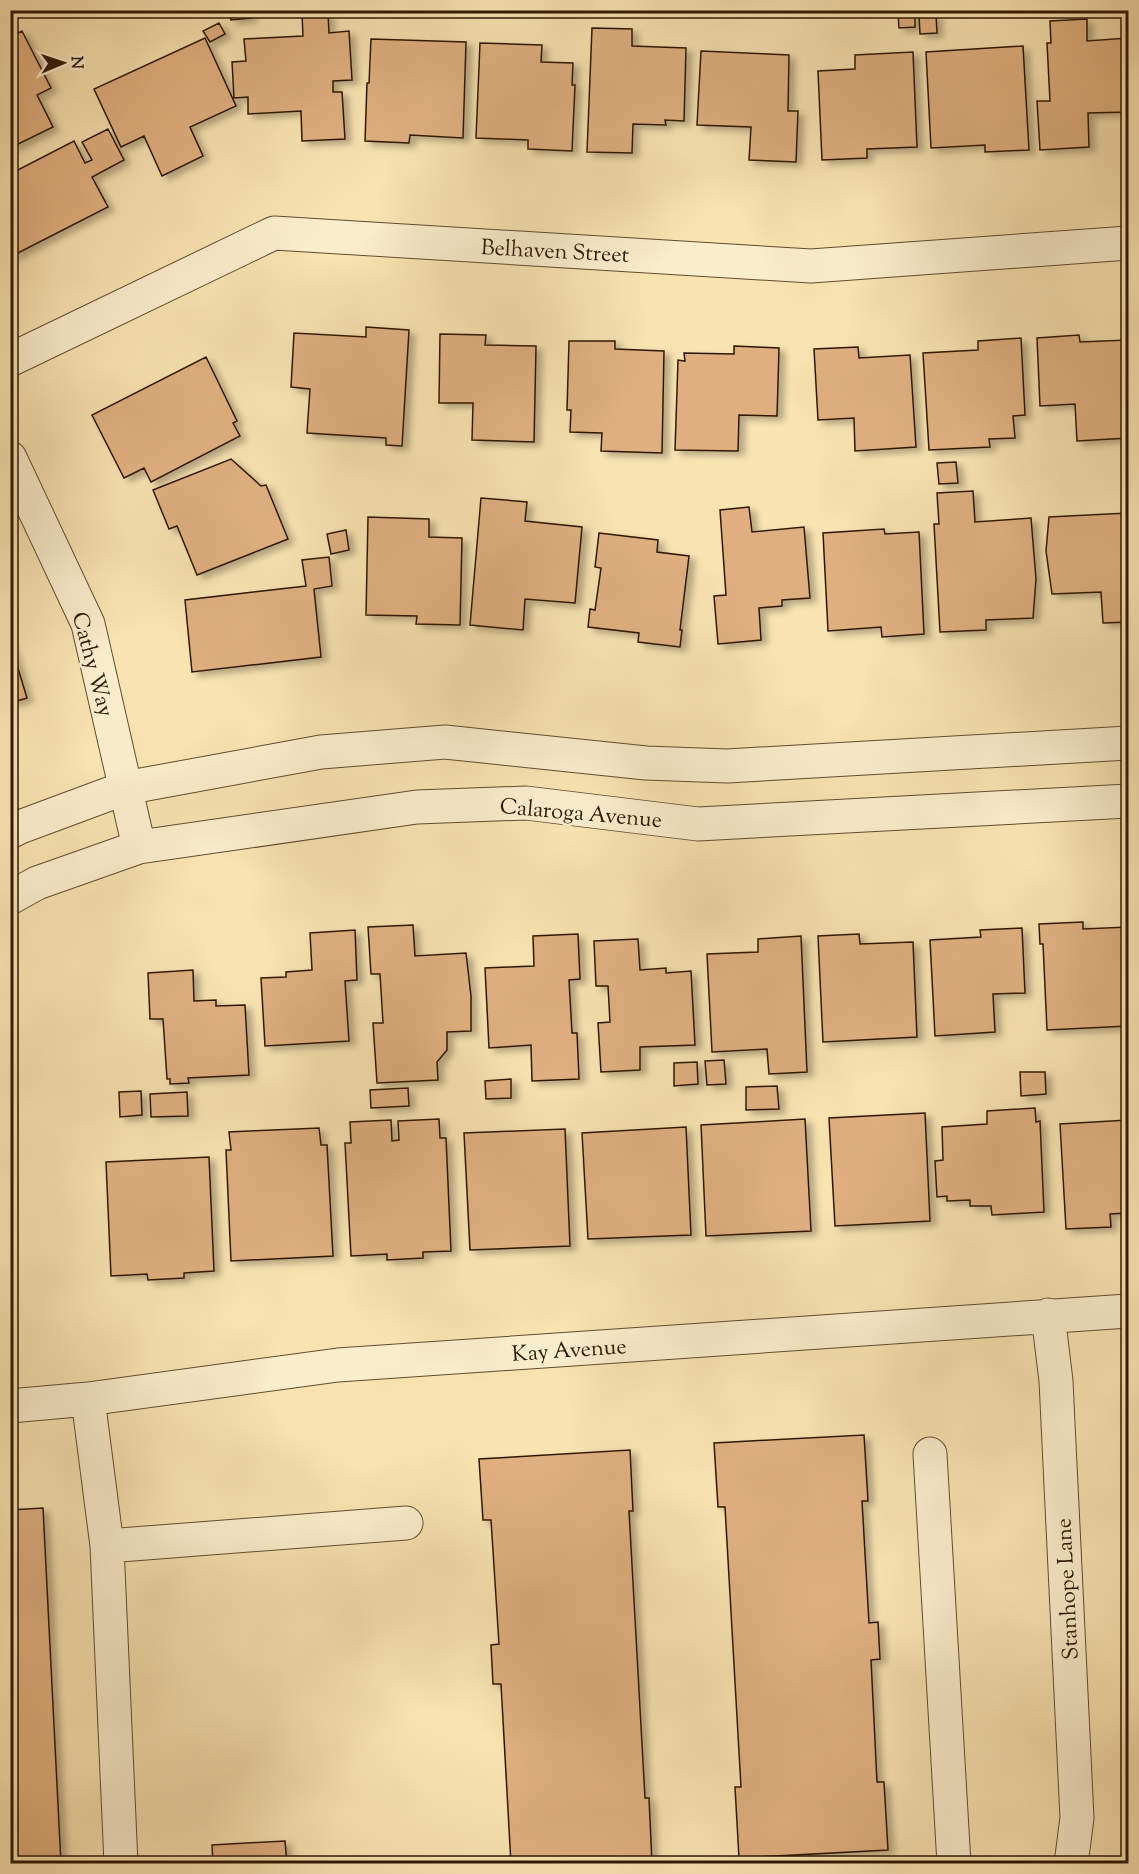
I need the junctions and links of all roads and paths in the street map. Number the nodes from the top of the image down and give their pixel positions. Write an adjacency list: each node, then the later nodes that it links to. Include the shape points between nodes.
1 (1128, 243): 2 (street, Belhaven Street, via 811,266 274,233)
2 (10, 360)
3 (10, 458): 5 (street, Cathy Way, via 88,624)
4 (1128, 743): 5 (street, via 727,766 646,763 445,742 321,752)
5 (125, 788): 7 (street); 8 (street, Cathy Way)
6 (1128, 801): 8 (street, Calaroga Avenue, via 698,824 526,803 417,807)
7 (10, 832)
8 (139, 847): 9 (street, Calaroga Avenue, via 37,883)
9 (10, 898)
10 (1128, 1311): 11 (street, Kay Avenue)
11 (1048, 1315): 12 (street, Kay Avenue, via 338,1365); 19 (street, Stanhope Lane, via 1056,1381 1077,1818)
12 (88, 1400): 13 (street, Kay Avenue); 16 (street)
13 (10, 1406)
14 (930, 1454): 18 (street)
15 (406, 1523): 16 (street)
16 (107, 1546): 17 (street)
17 (121, 1863)
18 (954, 1863)
19 (1071, 1863)

